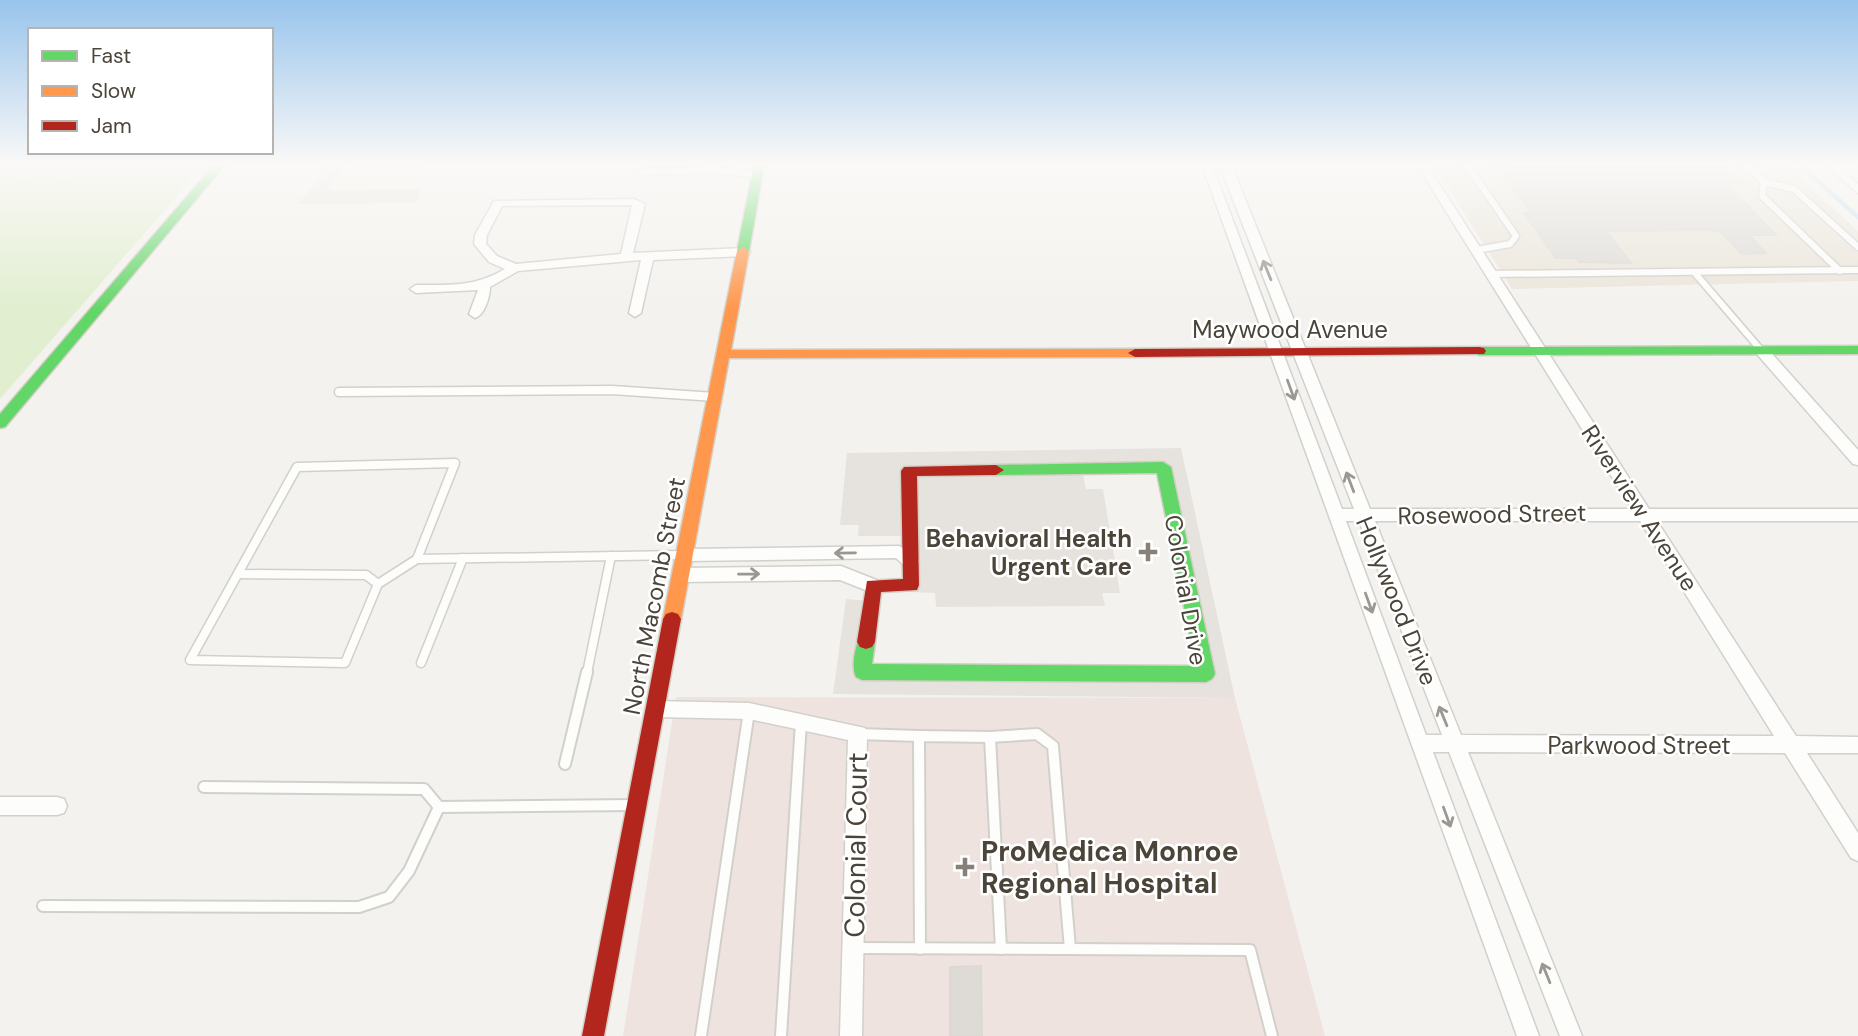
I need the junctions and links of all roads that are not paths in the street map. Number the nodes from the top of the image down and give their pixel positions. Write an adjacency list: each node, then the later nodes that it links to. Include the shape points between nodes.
1 (179, 213): 33 (street)
2 (493, 213): 16 (street, via 480,244 493,259)
3 (637, 213): 15 (street)
4 (751, 213): 13 (street, North Macomb Street)
5 (1226, 213): 28 (street, Hollywood Drive)
6 (1245, 213): 29 (street, Hollywood Drive, one-way to 6)
7 (1453, 213): 12 (street, Riverview Avenue)
8 (1500, 213): 12 (lane, via 1516,236 1510,244)
9 (1780, 213): 18 (lane)
10 (1821, 213): 11 (lane)
11 (1858, 247)
12 (1476, 250): 20 (street, Riverview Avenue)
13 (744, 251): 14 (street); 30 (street, North Macomb Street)
14 (648, 256): 15 (street); 23 (street)
15 (626, 257): 16 (street)
16 (515, 268): 21 (street)
17 (1858, 270): 18 (lane)
18 (1840, 271): 19 (lane)
19 (1694, 272): 20 (lane); 26 (lane)
20 (1491, 274): 25 (street, Riverview Avenue)
21 (484, 285): 22 (street); 24 (street)
22 (416, 289)
23 (635, 313)
24 (475, 314)
25 (1537, 349): 26 (street, Maywood Avenue); 29 (street, Maywood Avenue); 35 (street, Riverview Avenue)
26 (1761, 350): 27 (street, Maywood Avenue); 34 (street)
27 (1858, 350)
28 (1277, 352): 29 (street, Maywood Avenue); 30 (street, Maywood Avenue); 36 (street, Hollywood Drive, one-way to 36)
29 (1300, 352): 38 (street, Hollywood Drive, one-way to 29)
30 (723, 354): 32 (street, North Macomb Street)
31 (339, 392): 32 (lane, via 612,390)
32 (715, 397): 39 (street, North Macomb Street)
33 (0, 424)
34 (1858, 460)
35 (1644, 513): 37 (street, Rosewood Street); 38 (street, Rosewood Street); 58 (street, Riverview Avenue)
36 (1336, 515): 38 (street, Rosewood Street); 55 (street, Hollywood Drive, one-way to 55)
37 (1858, 515)
38 (1362, 516): 56 (street, Hollywood Drive, one-way to 38)
39 (685, 555): 40 (lane); 43 (street, one-way to 39, via 899,552); 45 (street, North Macomb Street)
40 (611, 556): 41 (lane); 59 (lane)
41 (463, 558): 42 (lane); 48 (lane)
42 (417, 559): 44 (lane, via 455,463 297,467); 46 (lane)
43 (911, 561): 47 (street, Colonial Drive, via 911,585); 47 (street, Colonial Drive, via 909,471 1163,467 1206,674 862,672)
44 (238, 574): 46 (lane, via 366,575); 46 (lane, via 190,660 345,663)
45 (681, 575): 47 (street, Colonial Drive, one-way to 47, via 841,573); 49 (street, North Macomb Street)
46 (377, 584)
47 (873, 586)
48 (421, 663)
49 (655, 709): 50 (street, Colonial Court); 61 (street, North Macomb Street)
50 (749, 711): 51 (street, Colonial Court); 72 (lane)
51 (800, 722): 52 (street, Colonial Court); 73 (lane)
52 (858, 734): 53 (lane); 67 (street, Colonial Court)
53 (919, 736): 54 (lane); 68 (lane)
54 (990, 737): 69 (lane); 70 (lane, via 1037,734 1053,746)
55 (1420, 743): 56 (street, Parkwood Street); 76 (street, Hollywood Drive, one-way to 76)
56 (1455, 744): 58 (street, Parkwood Street); 77 (street, Hollywood Drive, one-way to 56)
57 (1858, 744): 58 (street, Parkwood Street)
58 (1793, 746): 65 (street, Riverview Avenue)
59 (565, 764)
60 (204, 787): 64 (lane, via 424,789)
61 (637, 805): 64 (lane); 71 (street, North Macomb Street)
62 (0, 806): 63 (street)
63 (57, 806)
64 (439, 807): 66 (lane, via 409,871 389,897 359,907)
65 (1858, 851)
66 (43, 906)
67 (853, 948): 68 (lane); 74 (street, Colonial Court)
68 (920, 948): 69 (lane)
69 (1000, 949): 70 (lane)
70 (1070, 949): 75 (lane, via 1250,950)
71 (593, 1036)
72 (701, 1036)
73 (781, 1036)
74 (851, 1036)
75 (1272, 1036)
76 (1528, 1036)
77 (1571, 1036)

